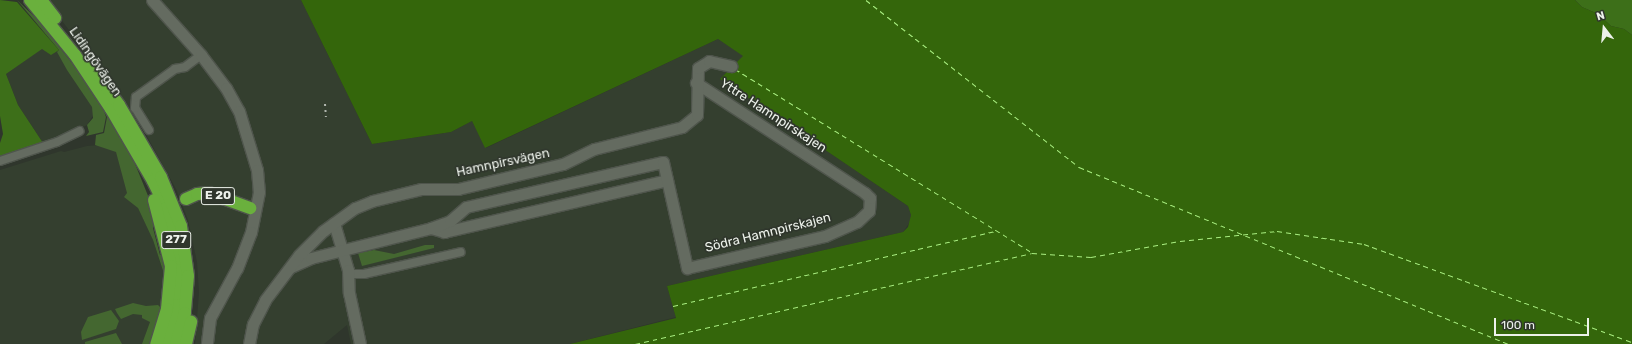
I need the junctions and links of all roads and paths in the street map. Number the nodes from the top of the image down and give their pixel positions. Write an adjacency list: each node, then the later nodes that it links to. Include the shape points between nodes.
1 (30, 0): 9 (highway, Lidingövägen / 277, via 75,55)
2 (41, 0): 9 (highway, Lidingövägen / 277, via 98,75)
3 (152, 0): 4 (main road)
4 (201, 54): 7 (street, via 185,67 175,69 136,97 135,108); 14 (main road, via 232,97 247,135)
5 (731, 66): 6 (main road, Yttre Hamnpirskajen, via 716,61 704,62 696,72)
6 (696, 83): 13 (main road, Yttre Hamnpirskajen, via 865,192 870,198); 15 (main road, Hamnpirsvägen, via 698,111 695,118 682,127 594,149 563,164 458,188 421,189 372,201)
7 (149, 130)
8 (80, 131): 10 (street, via 58,142)
9 (137, 143): 16 (highway, 277, via 168,192); 26 (highway, via 158,210 170,266 167,309); 27 (highway, 277, via 161,196 176,244 179,287)
10 (0, 161)
11 (667, 180): 17 (main road, Hamnpirsvägen, via 444,232); 17 (main road, Hamnpirsvägen, via 663,162 653,164 466,207 450,221); 22 (main road, Hamnpirsvägen)
12 (186, 199): 14 (highway, E 20, via 197,194 209,193)
13 (871, 206): 22 (main road, Södra Hamnpirskajen, via 857,222 825,236)
14 (252, 209): 24 (main road, via 243,254); 30 (main road, via 236,259 206,315)
15 (334, 223): 18 (main road, Hamnpirsvägen); 19 (main road)
16 (181, 226): 28 (highway, 277, via 188,276 185,313); 29 (highway, via 191,252 195,287)
17 (431, 228): 19 (main road, Hamnpirsvägen)
18 (323, 231): 19 (main road); 21 (main road, Hamnpirsvägen)
19 (341, 251): 21 (main road, Hamnpirsvägen, via 311,258); 23 (main road)
20 (462, 252): 23 (street, via 364,274 352,274)
21 (291, 267): 25 (main road, Hamnpirsvägen, via 265,300)
22 (687, 268)
23 (348, 270): 33 (main road, via 349,293)
24 (217, 306): 31 (main road, via 209,323); 32 (main road)
25 (250, 342)
26 (156, 344)
27 (167, 344)
28 (176, 344)
29 (186, 344)
30 (203, 344)
31 (207, 344)
32 (213, 344)
33 (360, 344)

